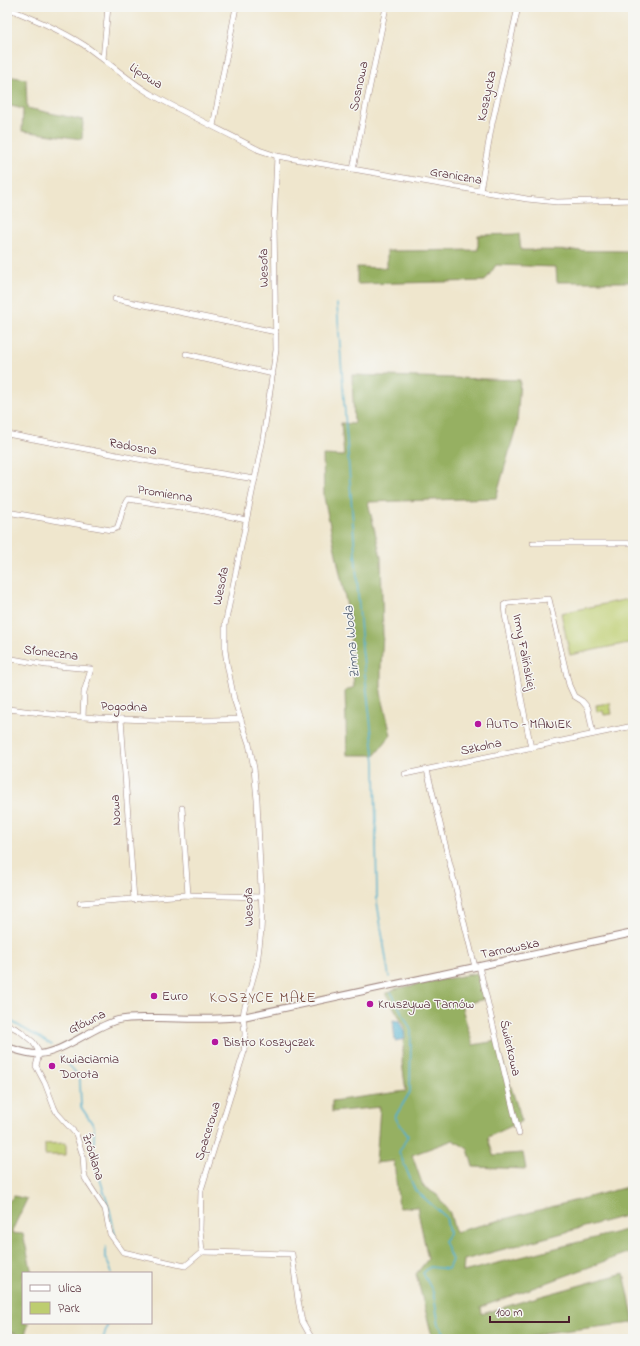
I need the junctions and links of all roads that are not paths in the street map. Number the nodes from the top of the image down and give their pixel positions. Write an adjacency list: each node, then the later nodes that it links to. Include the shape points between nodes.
1 (108, 7): 6 (street)
2 (236, 7): 7 (street)
3 (386, 7): 9 (street, Sosnowa)
4 (518, 7): 10 (street, Koszycka)
5 (7, 8): 6 (street, Lipowa, via 67,35)
6 (103, 59): 7 (street, Lipowa, via 151,94)
7 (213, 126): 8 (street, Lipowa, via 259,150)
8 (277, 156): 9 (street, Graniczna); 13 (street, Wesoła, via 274,224)
9 (353, 169): 10 (street, Graniczna)
10 (480, 191): 11 (street, Graniczna, via 558,202)
11 (633, 200)
12 (115, 299): 13 (street)
13 (276, 332): 15 (street, Wesoła)
14 (186, 354): 15 (street)
15 (273, 374): 17 (street, Wesoła)
16 (7, 434): 17 (street, Radosna)
17 (255, 479): 19 (street, Wesoła)
18 (7, 512): 19 (street, Promienna, via 111,530 117,528 128,499)
19 (246, 520): 26 (street, Wesoła, via 225,625 227,664)
20 (533, 543): 21 (street)
21 (633, 543)
22 (7, 658): 24 (street, Słoneczna, via 91,669 84,692)
23 (7, 709): 24 (street, Pogodna)
24 (83, 716): 25 (street, Pogodna)
25 (121, 719): 26 (street, Pogodna); 35 (street, Nowa)
26 (241, 719): 34 (street, Wesoła, via 254,768)
27 (633, 726): 28 (street, Szkolna)
28 (594, 734): 29 (street, Szkolna); 29 (street, Irmy Falińskiej, via 588,708 574,696 569,685 549,599 508,603 504,605 505,615)
29 (531, 748): 30 (street, Szkolna)
30 (427, 770): 31 (street, Szkolna); 38 (street)
31 (405, 774)
32 (182, 808): 33 (street)
33 (188, 895): 34 (street); 35 (street)
34 (260, 897): 40 (street, Wesoła, via 261,931 258,958)
35 (134, 900): 36 (street)
36 (80, 903)
37 (633, 933): 38 (street, Tarnowska)
38 (477, 967): 39 (street, Tarnowska); 44 (street, Świerkowa)
39 (392, 986): 40 (street, Główna)
40 (243, 1018): 43 (street, Główna, via 120,1019 107,1023 58,1049); 45 (street, Spacerowa, via 244,1052 202,1190)
41 (7, 1024): 43 (street, via 34,1042)
42 (7, 1047): 43 (street, Główna, via 25,1053)
43 (39, 1054): 45 (street, Źródlana, via 36,1066 57,1113 76,1134 82,1147 84,1172 88,1183 105,1209 110,1234 123,1252 185,1266)
44 (518, 1134)
45 (202, 1252): 46 (street, via 292,1254 302,1321)
46 (312, 1339)

